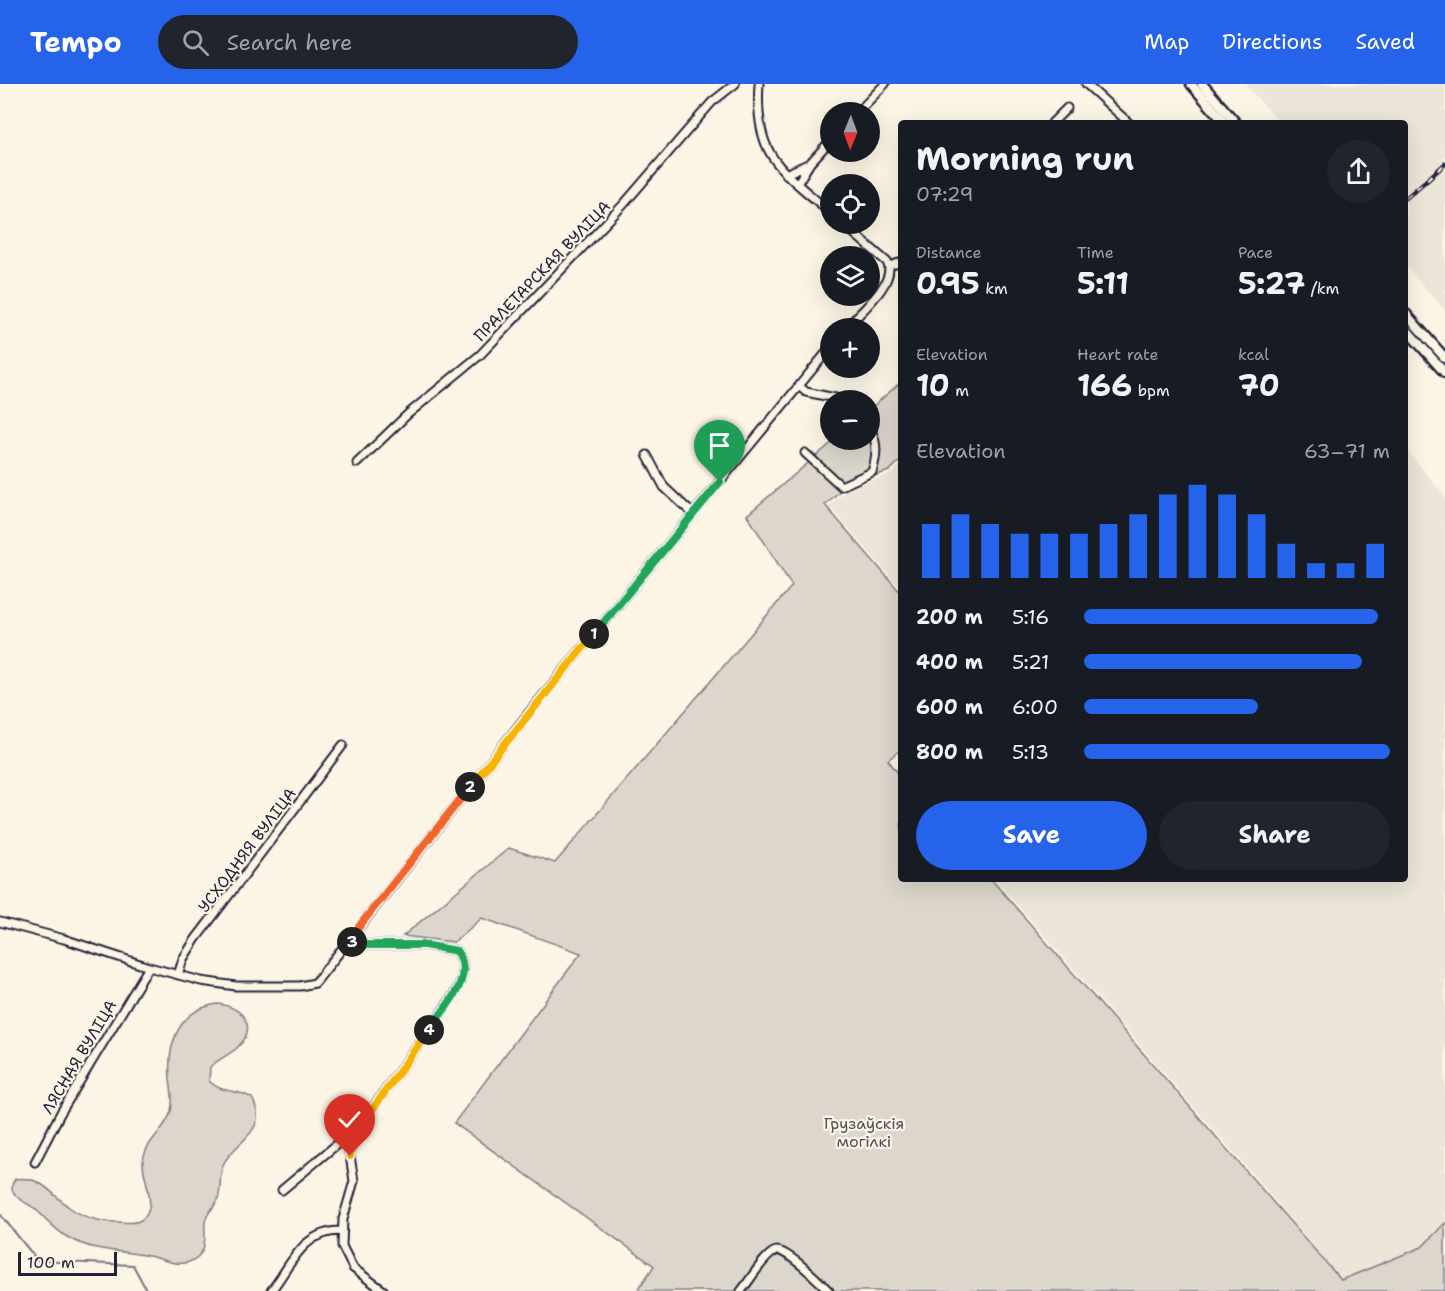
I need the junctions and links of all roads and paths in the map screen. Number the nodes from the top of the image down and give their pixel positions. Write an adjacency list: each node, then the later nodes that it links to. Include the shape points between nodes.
1 (735, 84): 32 (street, ПРАЛЕТАРСКАЯ ВУЛІЦА, via 712,102 624,204 480,355 408,414)
2 (759, 84): 15 (street, via 763,139 772,160)
3 (885, 84): 7 (street)
4 (1086, 84): 10 (street)
5 (1191, 84): 11 (main road)
6 (1202, 84): 12 (main road)
7 (868, 102)
8 (1067, 108): 9 (street)
9 (1055, 120)
10 (1126, 120)
11 (1222, 120)
12 (1233, 120)
13 (820, 152): 14 (street)
14 (810, 163): 15 (street); 16 (street)
15 (786, 174): 16 (street)
16 (795, 182): 17 (street)
17 (820, 204)
18 (854, 234): 20 (street)
19 (898, 263): 20 (street)
20 (889, 266): 22 (street, via 885,285)
21 (1408, 316): 24 (main road)
22 (855, 318)
23 (1408, 331): 26 (main road)
24 (1445, 358)
25 (820, 360): 27 (street)
26 (1445, 374)
27 (799, 386): 28 (street); 33 (street)
28 (820, 395)
29 (876, 450): 30 (street, via 872,472 841,486)
30 (805, 453)
31 (647, 455): 33 (street, via 664,487)
32 (357, 463)
33 (693, 514): 36 (street)
34 (343, 745): 38 (street, УСХОДНЯЯ ВУЛІЦА, via 195,940)
35 (0, 922): 37 (street)
36 (350, 940): 38 (street, via 321,977 308,985 225,985); 39 (street, via 366,945 424,945 457,951 464,964 462,980 452,998)
37 (148, 967): 38 (street); 40 (street, ЛЯСНАЯ ВУЛІЦА)
38 (178, 975)
39 (356, 1129): 41 (street); 42 (street, via 349,1148 353,1188)
40 (35, 1162)
41 (282, 1190)
42 (341, 1231): 43 (street, via 325,1233 303,1244); 44 (street, via 344,1253 353,1268)
43 (271, 1291)
44 (384, 1291)
45 (741, 1291): 46 (street, via 776,1251 790,1256)
46 (829, 1291)

